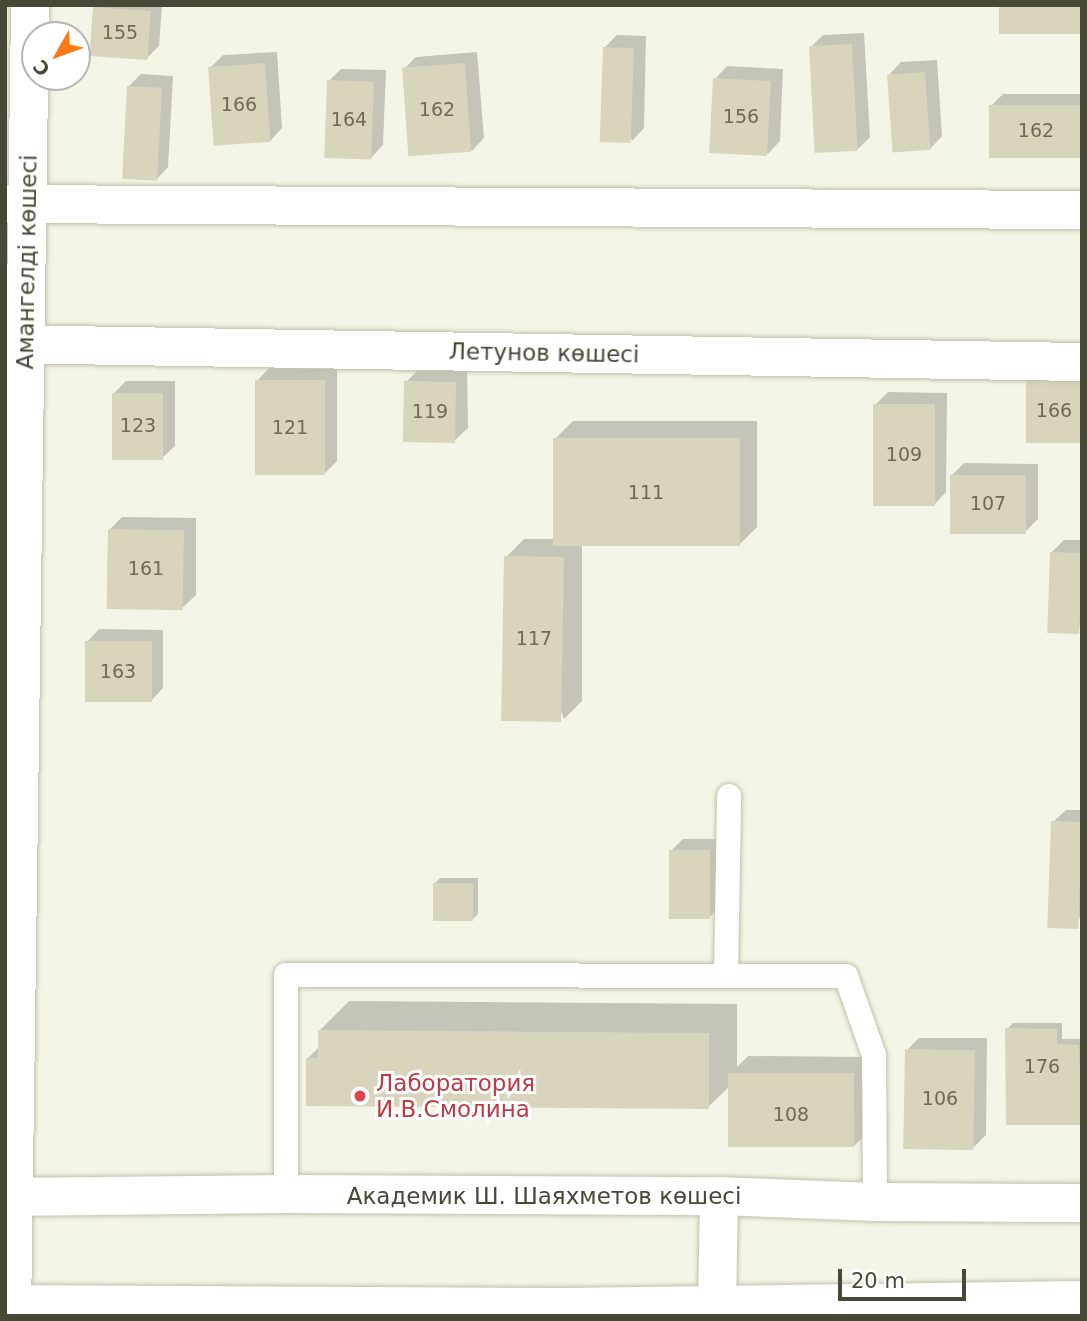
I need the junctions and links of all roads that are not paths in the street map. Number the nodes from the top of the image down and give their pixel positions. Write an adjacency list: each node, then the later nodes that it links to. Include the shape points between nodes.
1 (30, 5): 2 (street, Амангелді көшесі)
2 (16, 204): 3 (street); 4 (street, Амангелді көшесі)
3 (1082, 210)
4 (15, 344): 5 (street, Летунов көшесі); 10 (street, Амангелді көшесі)
5 (1082, 362)
6 (729, 796): 7 (lane)
7 (726, 976): 8 (lane, via 286,975); 11 (lane, via 846,976 874,1055)
8 (286, 1194): 9 (street, Академик Ш. Шаяхметов көшесі); 10 (street, Академик Ш. Шаяхметов көшесі)
9 (719, 1196): 11 (street, Академик Ш. Шаяхметов көшесі); 15 (street)
10 (9, 1197): 14 (street, Амангелді көшесі)
11 (875, 1202): 12 (street, Академик Ш. Шаяхметов көшесі)
12 (1082, 1203)
13 (1082, 1300): 15 (street)
14 (10, 1308): 16 (street)
15 (716, 1310): 16 (street)
16 (565, 1312)

